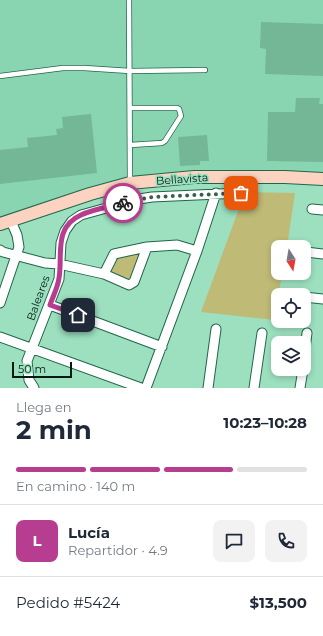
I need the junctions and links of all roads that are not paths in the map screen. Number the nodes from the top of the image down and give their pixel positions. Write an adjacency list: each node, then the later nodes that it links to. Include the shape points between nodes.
1 (129, 0): 3 (lane)
2 (205, 70): 3 (lane)
3 (130, 71): 4 (lane, via 63,68); 5 (lane)
4 (0, 76)
5 (130, 108): 6 (lane); 6 (lane, via 177,108 181,116 165,142)
6 (130, 145): 8 (lane)
7 (323, 179): 8 (main road, Bellavista, via 194,177)
8 (130, 183): 13 (main road, Bellavista)
9 (241, 193): 10 (street, Baleares)
10 (216, 194): 15 (street); 20 (street, Baleares, via 138,199 82,215 72,221 65,231)
11 (312, 209): 12 (street)
12 (323, 210)
13 (6, 223): 19 (street, via 17,235)
14 (147, 246): 15 (street, via 177,245); 21 (street, via 114,254); 21 (street, via 133,284)
15 (197, 251): 31 (street)
16 (311, 253): 18 (street)
17 (1, 254): 19 (street)
18 (323, 254)
19 (17, 255): 20 (street); 24 (street)
20 (59, 264): 21 (street); 25 (street, Baleares, via 59,279)
21 (104, 274)
22 (311, 298): 23 (street)
23 (323, 299)
24 (0, 303)
25 (50, 305): 31 (street); 32 (street, Baleares)
26 (216, 329): 37 (street)
27 (262, 333): 38 (street)
28 (308, 333): 29 (street)
29 (308, 336)
30 (0, 337): 32 (street)
31 (162, 347): 36 (street)
32 (32, 349): 34 (street, Baleares, via 27,369); 35 (street)
33 (301, 376): 39 (street)
34 (34, 388)
35 (141, 388)
36 (146, 388)
37 (208, 388)
38 (254, 388)
39 (300, 388)

